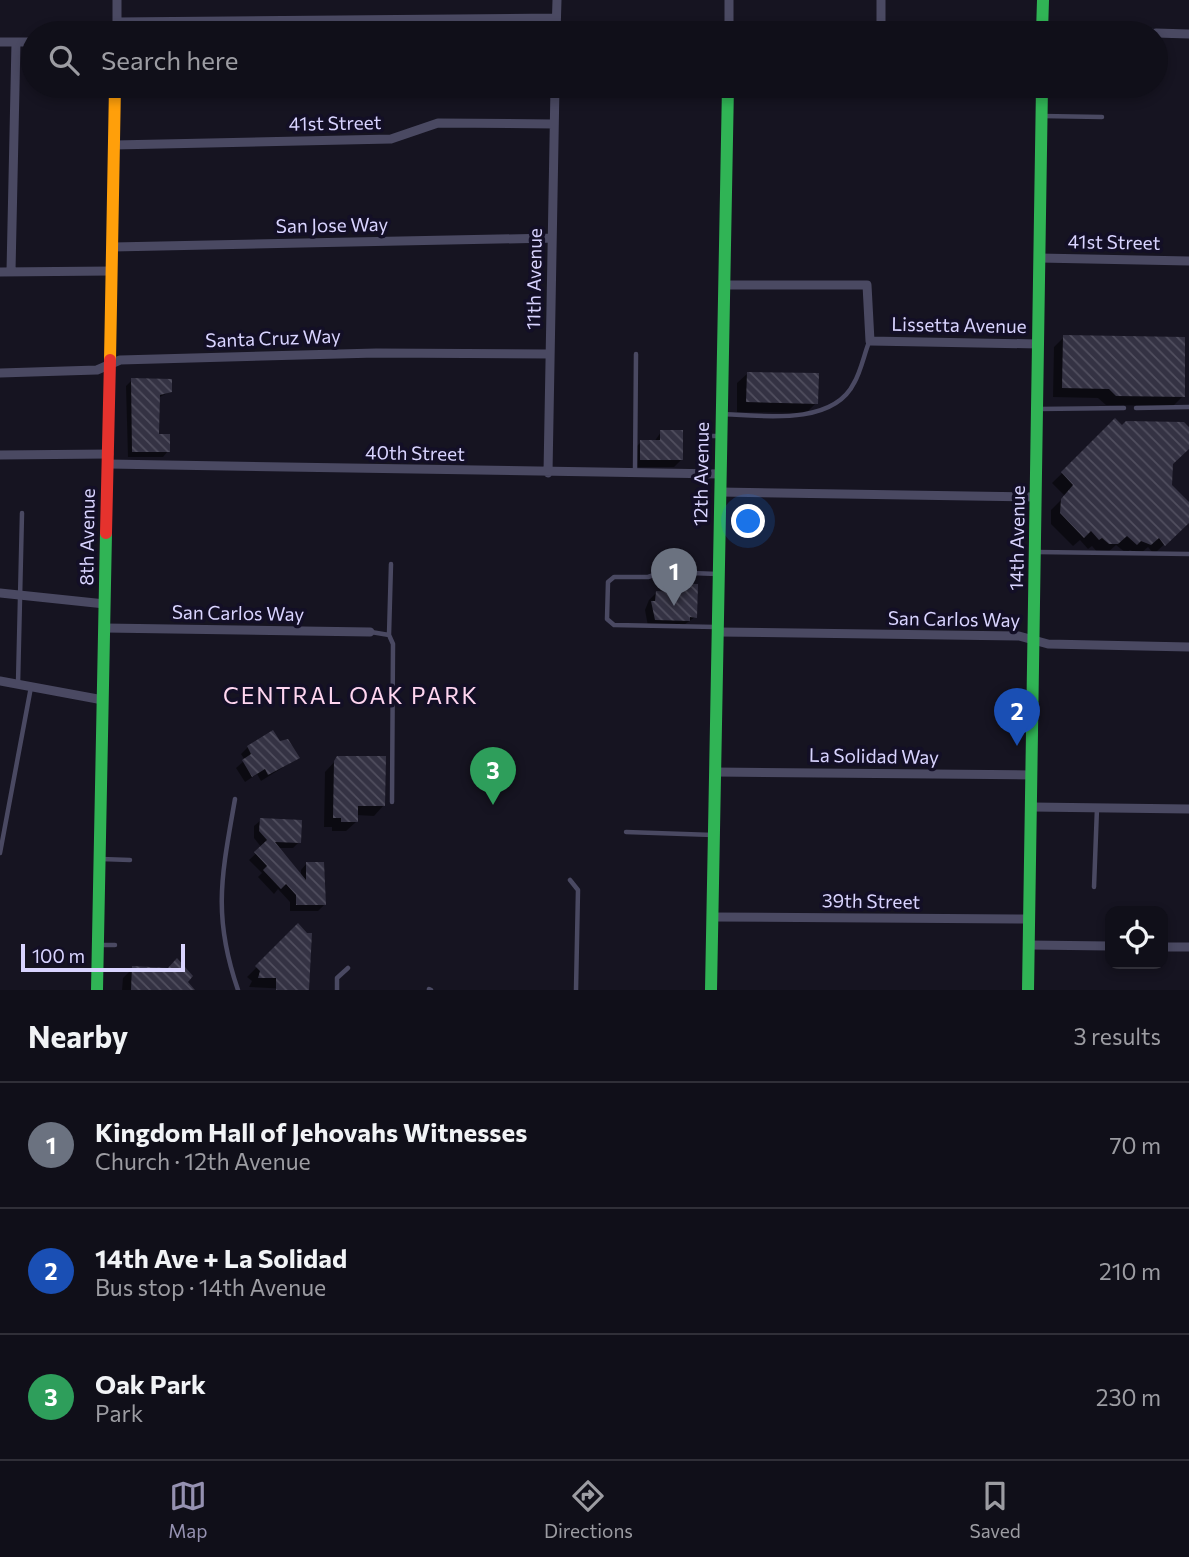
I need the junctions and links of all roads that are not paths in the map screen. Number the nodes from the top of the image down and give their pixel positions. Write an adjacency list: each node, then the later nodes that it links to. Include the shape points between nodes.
1 (117, 0): 7 (street)
2 (556, 0): 6 (street)
3 (729, 0): 9 (street)
4 (881, 0): 10 (street)
5 (1043, 0): 11 (street)
6 (556, 18): 8 (street)
7 (117, 21)
8 (293, 21)
9 (729, 21)
10 (881, 21)
11 (1042, 21)
12 (1168, 33): 13 (street)
13 (1189, 34)
14 (0, 42): 15 (street)
15 (16, 42): 16 (street); 29 (street)
16 (21, 42)
17 (115, 98): 24 (street, 8th Avenue)
18 (555, 98): 23 (street, 11th Avenue)
19 (728, 98): 32 (street, 12th Avenue)
20 (1042, 98): 21 (street, 14th Avenue)
21 (1041, 116): 22 (lane); 27 (street, 14th Avenue)
22 (1102, 117)
23 (554, 124): 24 (street, 41st Street, via 445,122 391,139); 25 (street, 11th Avenue)
24 (114, 145): 26 (street, 8th Avenue)
25 (552, 238): 26 (street, San Jose Way); 35 (street, 11th Avenue)
26 (113, 247): 30 (street, 8th Avenue)
27 (1039, 258): 28 (street, 41st Street); 34 (street, 14th Avenue)
28 (1189, 261)
29 (11, 271): 30 (street); 31 (street)
30 (112, 271): 37 (street, 8th Avenue)
31 (0, 272)
32 (724, 285): 33 (street, Lissetta Avenue, via 867,285); 43 (street, 12th Avenue)
33 (870, 341): 34 (street, Lissetta Avenue); 43 (lane, via 854,385 831,408 795,414)
34 (1038, 344): 42 (street, 14th Avenue)
35 (550, 354): 37 (street, Santa Cruz Way, via 376,353 120,360); 47 (street, 11th Avenue)
36 (636, 354): 48 (lane)
37 (110, 365): 38 (street, Santa Cruz Way, via 97,370); 46 (street, 8th Avenue)
38 (0, 373)
39 (1189, 407): 41 (lane)
40 (1124, 408): 42 (lane)
41 (1136, 408)
42 (1038, 409): 52 (street, 14th Avenue)
43 (722, 414): 44 (street, 12th Avenue)
44 (722, 436): 49 (lane, via 703,436); 50 (street, 12th Avenue)
45 (0, 455): 46 (street, 40th Street)
46 (108, 459): 47 (street, 40th Street); 60 (street, 8th Avenue)
47 (548, 473): 48 (street, 40th Street)
48 (635, 473): 49 (street, 40th Street)
49 (703, 474): 50 (street, 40th Street)
50 (721, 474): 51 (street, 12th Avenue)
51 (720, 492): 52 (street); 57 (street, 12th Avenue)
52 (1036, 497): 54 (street, 14th Avenue)
53 (22, 513): 59 (lane)
54 (1036, 552): 55 (lane); 65 (street, 14th Avenue)
55 (1189, 554)
56 (391, 564): 64 (lane)
57 (719, 573): 62 (street, 12th Avenue); 62 (lane, via 614,577 608,582 607,620 614,625)
58 (0, 593): 59 (street)
59 (20, 595): 60 (street); 68 (lane)
60 (105, 604): 61 (street, 8th Avenue)
61 (105, 628): 63 (street, San Carlos Way); 70 (street, 8th Avenue)
62 (718, 630): 65 (street, San Carlos Way); 71 (street, 12th Avenue)
63 (370, 632): 64 (lane)
64 (389, 635): 74 (lane, via 393,644)
65 (1035, 639): 66 (street, San Carlos Way, via 1048,644); 72 (street, 14th Avenue)
66 (1189, 647)
67 (0, 681): 68 (street)
68 (19, 684): 69 (street)
69 (31, 687): 70 (street); 80 (lane)
70 (103, 700): 81 (street, 8th Avenue)
71 (715, 772): 72 (street, La Solidad Way); 79 (street, 12th Avenue)
72 (1032, 775): 75 (street, 14th Avenue)
73 (235, 799): 95 (lane, via 219,906 226,955)
74 (392, 802)
75 (1032, 807): 76 (street); 86 (street, 14th Avenue)
76 (1097, 807): 77 (street); 84 (lane)
77 (1189, 809)
78 (626, 832): 79 (lane)
79 (714, 835): 85 (street, 12th Avenue)
80 (0, 853)
81 (100, 859): 82 (lane); 87 (street, 8th Avenue)
82 (130, 860)
83 (570, 880): 97 (lane, via 578,890)
84 (1094, 887)
85 (712, 917): 86 (street, 39th Street); 98 (street, 12th Avenue)
86 (1030, 919): 89 (street, 14th Avenue)
87 (98, 945): 88 (lane); 94 (street, 8th Avenue)
88 (116, 945)
89 (1030, 945): 90 (street); 99 (street, 14th Avenue)
90 (1105, 946)
91 (1168, 947): 92 (street)
92 (1189, 947)
93 (348, 968): 96 (lane, via 337,978)
94 (97, 990)
95 (238, 990)
96 (337, 990)
97 (576, 990)
98 (711, 990)
99 (1028, 990)

